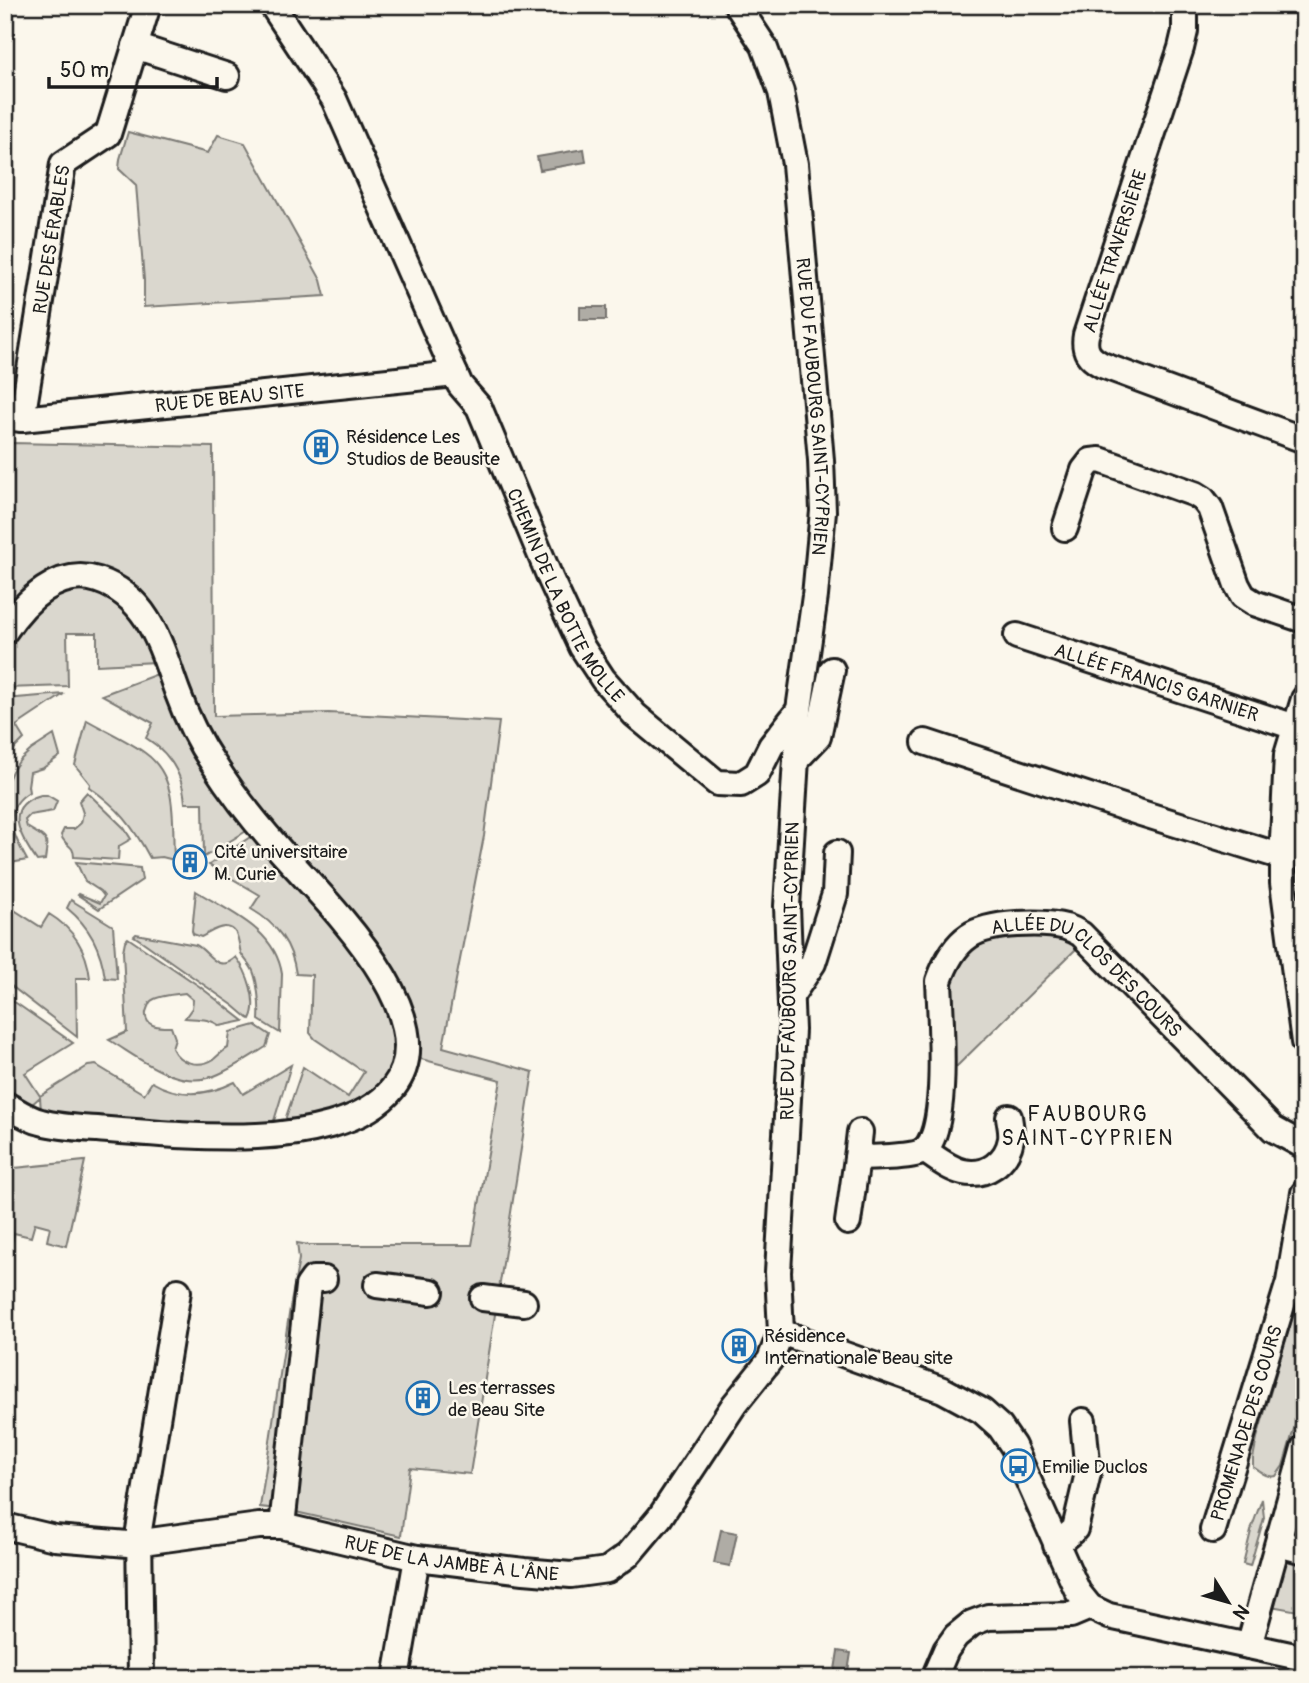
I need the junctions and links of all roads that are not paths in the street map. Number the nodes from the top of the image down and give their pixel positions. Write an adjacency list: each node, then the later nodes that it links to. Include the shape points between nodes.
1 (148, 5): 5 (street, RUE DES ÉRABLES)
2 (272, 5): 7 (street, CHEMIN DE LA BOTTE MOLLE, via 334,99)
3 (737, 5): 16 (street, RUE DU FAUBOURG SAINT-CYPRIEN, via 764,46 781,92 796,178 821,460 823,511)
4 (1185, 5): 9 (street, ALLÉE TRAVERSIÈRE, via 1181,48 1086,335 1086,350 1102,365)
5 (135, 46): 6 (street); 8 (street, RUE DES ÉRABLES, via 108,134 63,164)
6 (227, 76)
7 (455, 374): 8 (street, RUE DE BEAU SITE); 16 (street, CHEMIN DE LA BOTTE MOLLE, via 479,407 582,647 635,715 717,783 741,784 757,774 771,746)
8 (13, 418)
9 (1304, 439)
10 (1065, 528): 11 (street, via 1091,461 1100,460 1195,494 1210,508 1243,596)
11 (1304, 620)
12 (5, 631): 24 (street, via 24,606 48,586 77,577 111,586 139,606 211,761 381,971 405,1023 408,1050 396,1084 371,1109 342,1122 289,1132 208,1136 53,1125)
13 (1017, 636): 17 (street, ALLÉE FRANCIS GARNIER)
14 (832, 670): 19 (street, via 818,737)
15 (1304, 699): 17 (street)
16 (799, 710): 19 (street, RUE DU FAUBOURG SAINT-CYPRIEN)
17 (1295, 727): 21 (street, via 1287,755)
18 (925, 742): 21 (street)
19 (796, 760): 22 (street, RUE DU FAUBOURG SAINT-CYPRIEN, via 787,906)
20 (837, 853): 22 (street, via 832,905 813,963)
21 (1283, 857): 23 (street)
22 (791, 996): 39 (street, RUE DU FAUBOURG SAINT-CYPRIEN, via 778,1272)
23 (1304, 1042)
24 (5, 1104)
25 (1009, 1117): 28 (street, via 1012,1136 1006,1153 986,1170 957,1170)
26 (860, 1132): 29 (street)
27 (1304, 1146): 28 (street, ALLÉE DU CLOS DES COURS, via 1273,1129 1081,934 1063,926 1020,924 970,936 944,967 939,981 943,1074 938,1120)
28 (924, 1150): 29 (street)
29 (857, 1158): 31 (street)
30 (1304, 1193): 32 (street, PROMENADE DES COURS)
31 (848, 1222)
32 (1298, 1268): 44 (street, PROMENADE DES COURS)
33 (324, 1279): 43 (street, via 313,1279 307,1286)
34 (377, 1285): 36 (street)
35 (178, 1291): 46 (street)
36 (430, 1292)
37 (483, 1298): 38 (street)
38 (524, 1303)
39 (781, 1332): 47 (street, via 943,1390 982,1411 1013,1446); 49 (street, RUE DE LA JAMBE À L'ÂNE, via 770,1360 734,1405 660,1517 628,1555 607,1570 571,1575)
40 (1083, 1421): 47 (street, via 1088,1473 1075,1529)
41 (1304, 1448): 45 (street)
42 (5, 1526): 46 (street, RUE DE LA JAMBE À L'ÂNE, via 55,1538)
43 (282, 1526): 46 (street, RUE DE LA JAMBE À L'ÂNE); 49 (street, RUE DE LA JAMBE À L'ÂNE)
44 (1213, 1530)
45 (1279, 1536): 48 (street, via 1289,1547); 53 (street)
46 (140, 1542): 55 (street)
47 (1056, 1545): 51 (street)
48 (1304, 1551)
49 (417, 1558): 56 (street)
50 (1011, 1595): 52 (street)
51 (1090, 1607): 52 (street, via 1071,1615); 53 (street, via 1109,1616)
52 (1035, 1616): 57 (street, via 988,1617 972,1623 946,1650)
53 (1249, 1646): 54 (street)
54 (1304, 1658)
55 (141, 1678)
56 (396, 1678)
57 (934, 1678)

